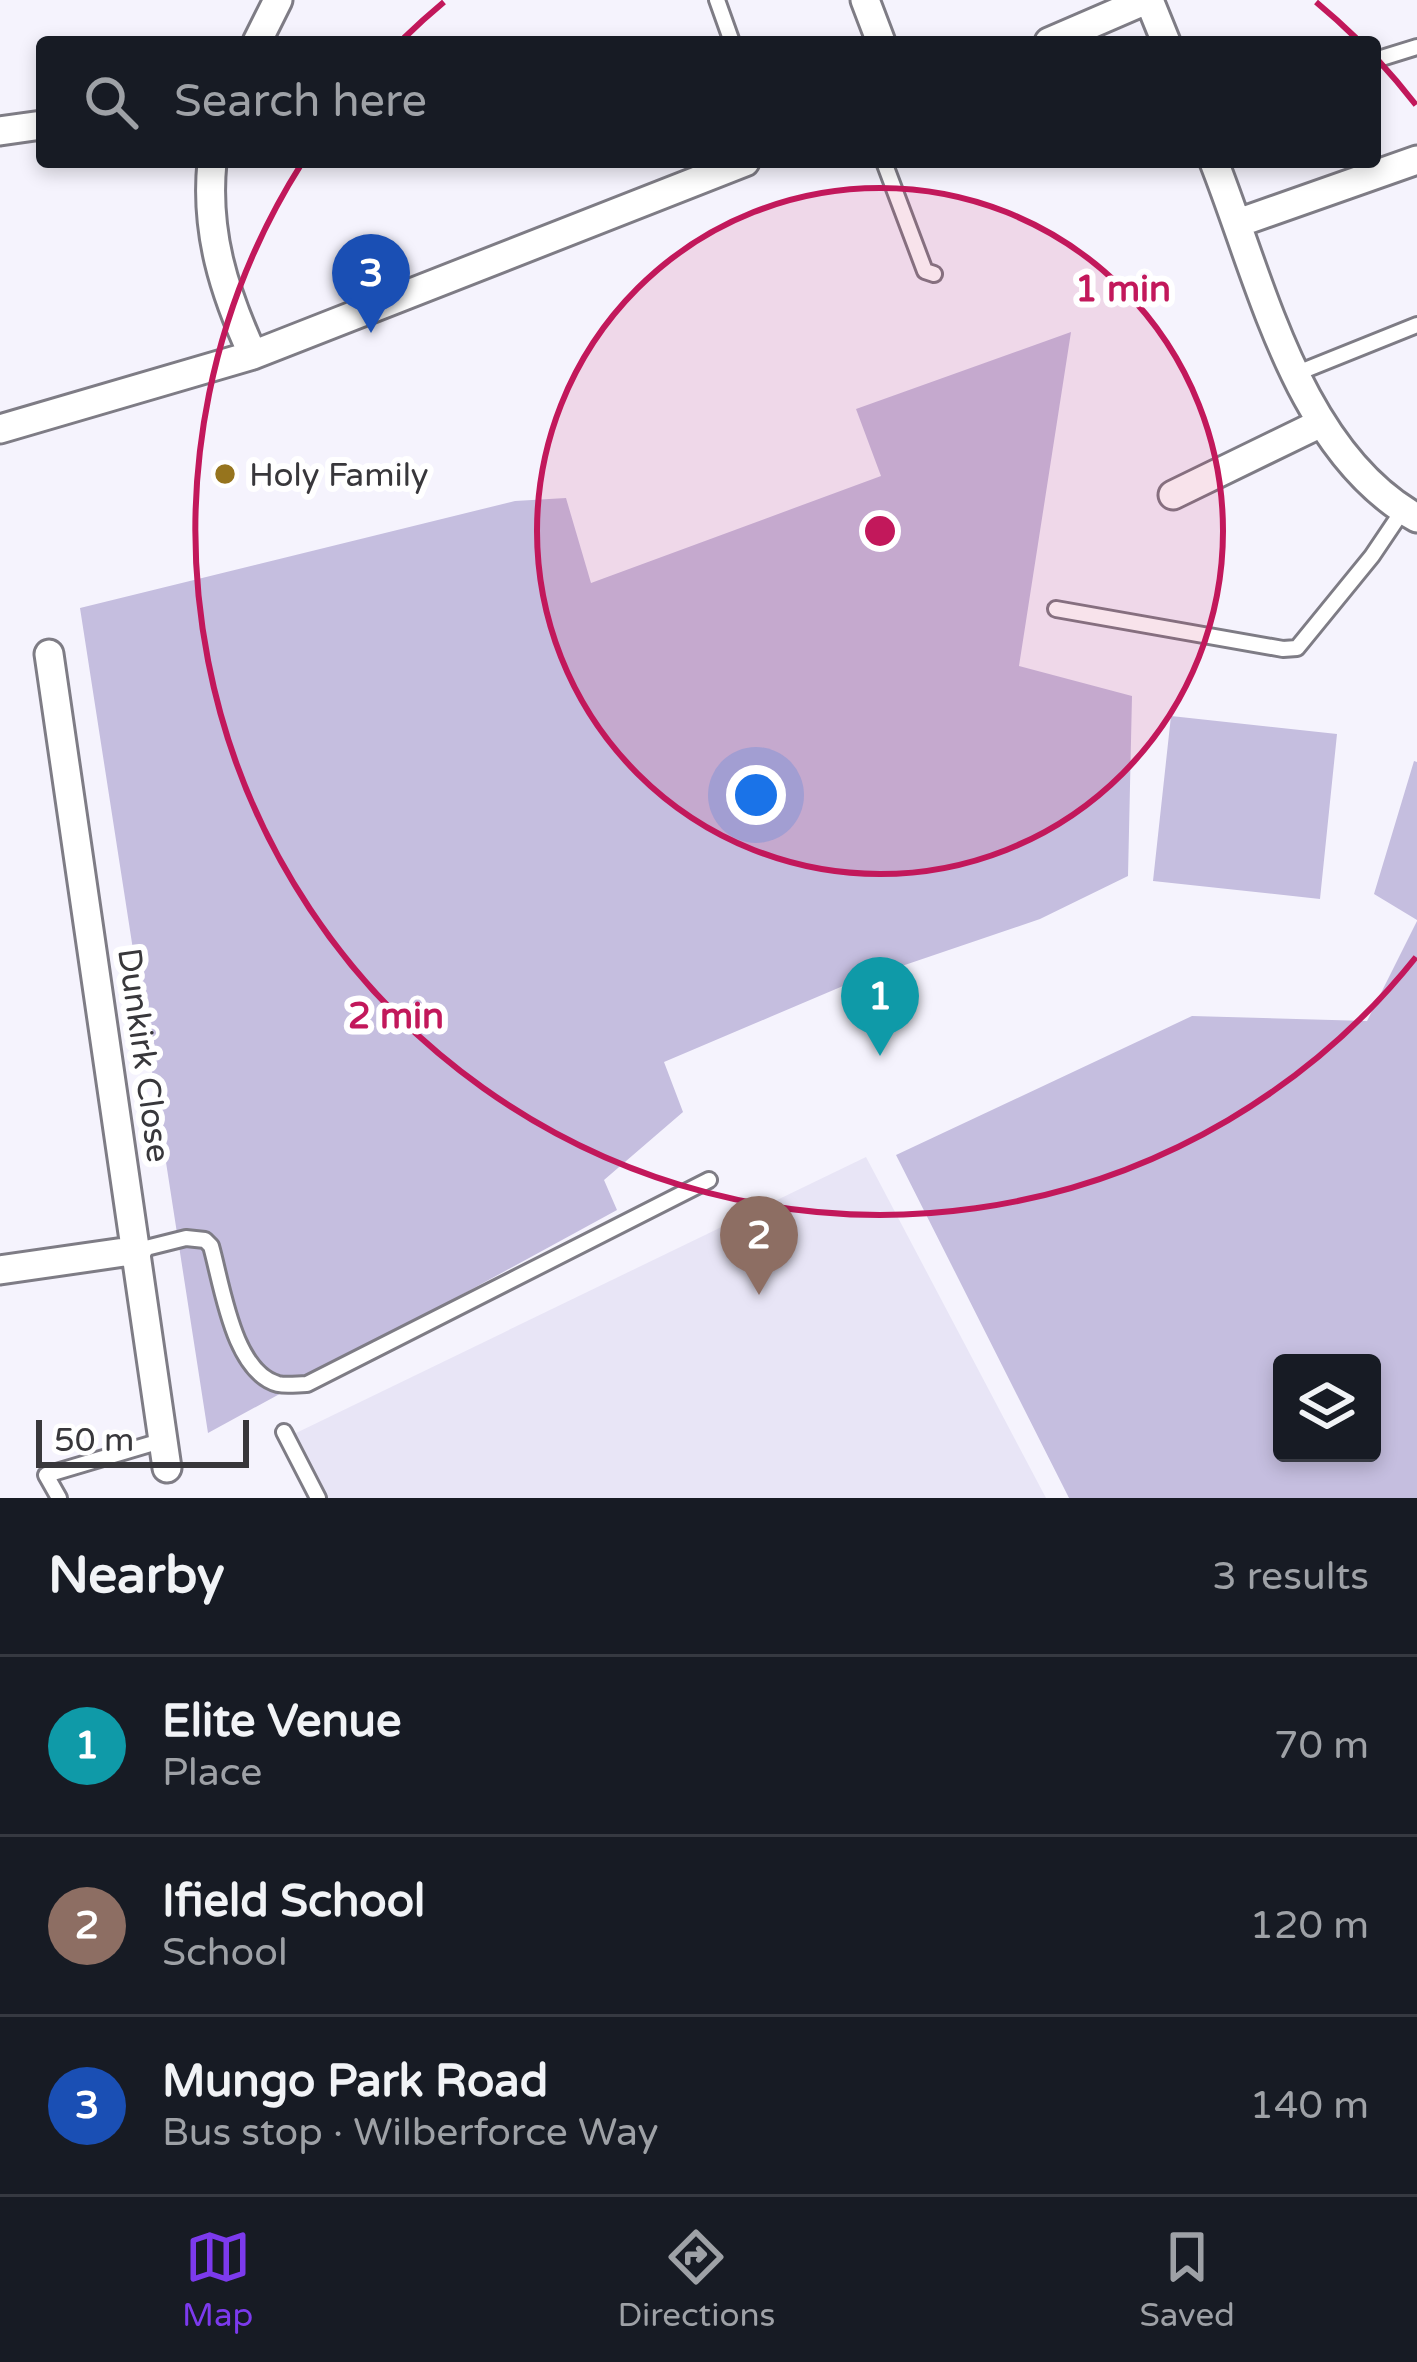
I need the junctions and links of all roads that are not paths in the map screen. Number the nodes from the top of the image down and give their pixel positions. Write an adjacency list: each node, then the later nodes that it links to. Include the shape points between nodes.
1 (278, 0): 5 (street)
2 (717, 0): 6 (lane)
3 (865, 0): 7 (street)
4 (1148, 0): 8 (street); 9 (street)
5 (260, 36)
6 (730, 36)
7 (879, 36)
8 (1062, 36)
9 (1163, 36)
10 (1417, 47): 11 (lane)
11 (1381, 58)
12 (36, 126): 13 (street)
13 (0, 130)
14 (1417, 160): 19 (street)
15 (212, 168): 22 (street, via 213,245)
16 (730, 168): 22 (street)
17 (886, 168): 20 (lane, via 925,272)
18 (1216, 168): 19 (street)
19 (1238, 223): 23 (street)
20 (934, 274)
21 (1417, 325): 23 (lane)
22 (253, 355): 25 (street)
23 (1295, 374): 24 (street)
24 (1319, 424): 26 (street); 27 (street, via 1367,481)
25 (0, 429)
26 (1173, 495)
27 (1410, 514): 28 (lane, via 1297,648)
28 (1056, 609)
29 (50, 654): 31 (street, Dunkirk Close)
30 (709, 1180): 31 (lane, via 307,1384 280,1384 251,1364 206,1240)
31 (138, 1250): 32 (street); 34 (street, Dunkirk Close)
32 (0, 1270)
33 (284, 1432): 36 (lane)
34 (166, 1454): 35 (lane, via 46,1475)
35 (59, 1498)
36 (318, 1498)

